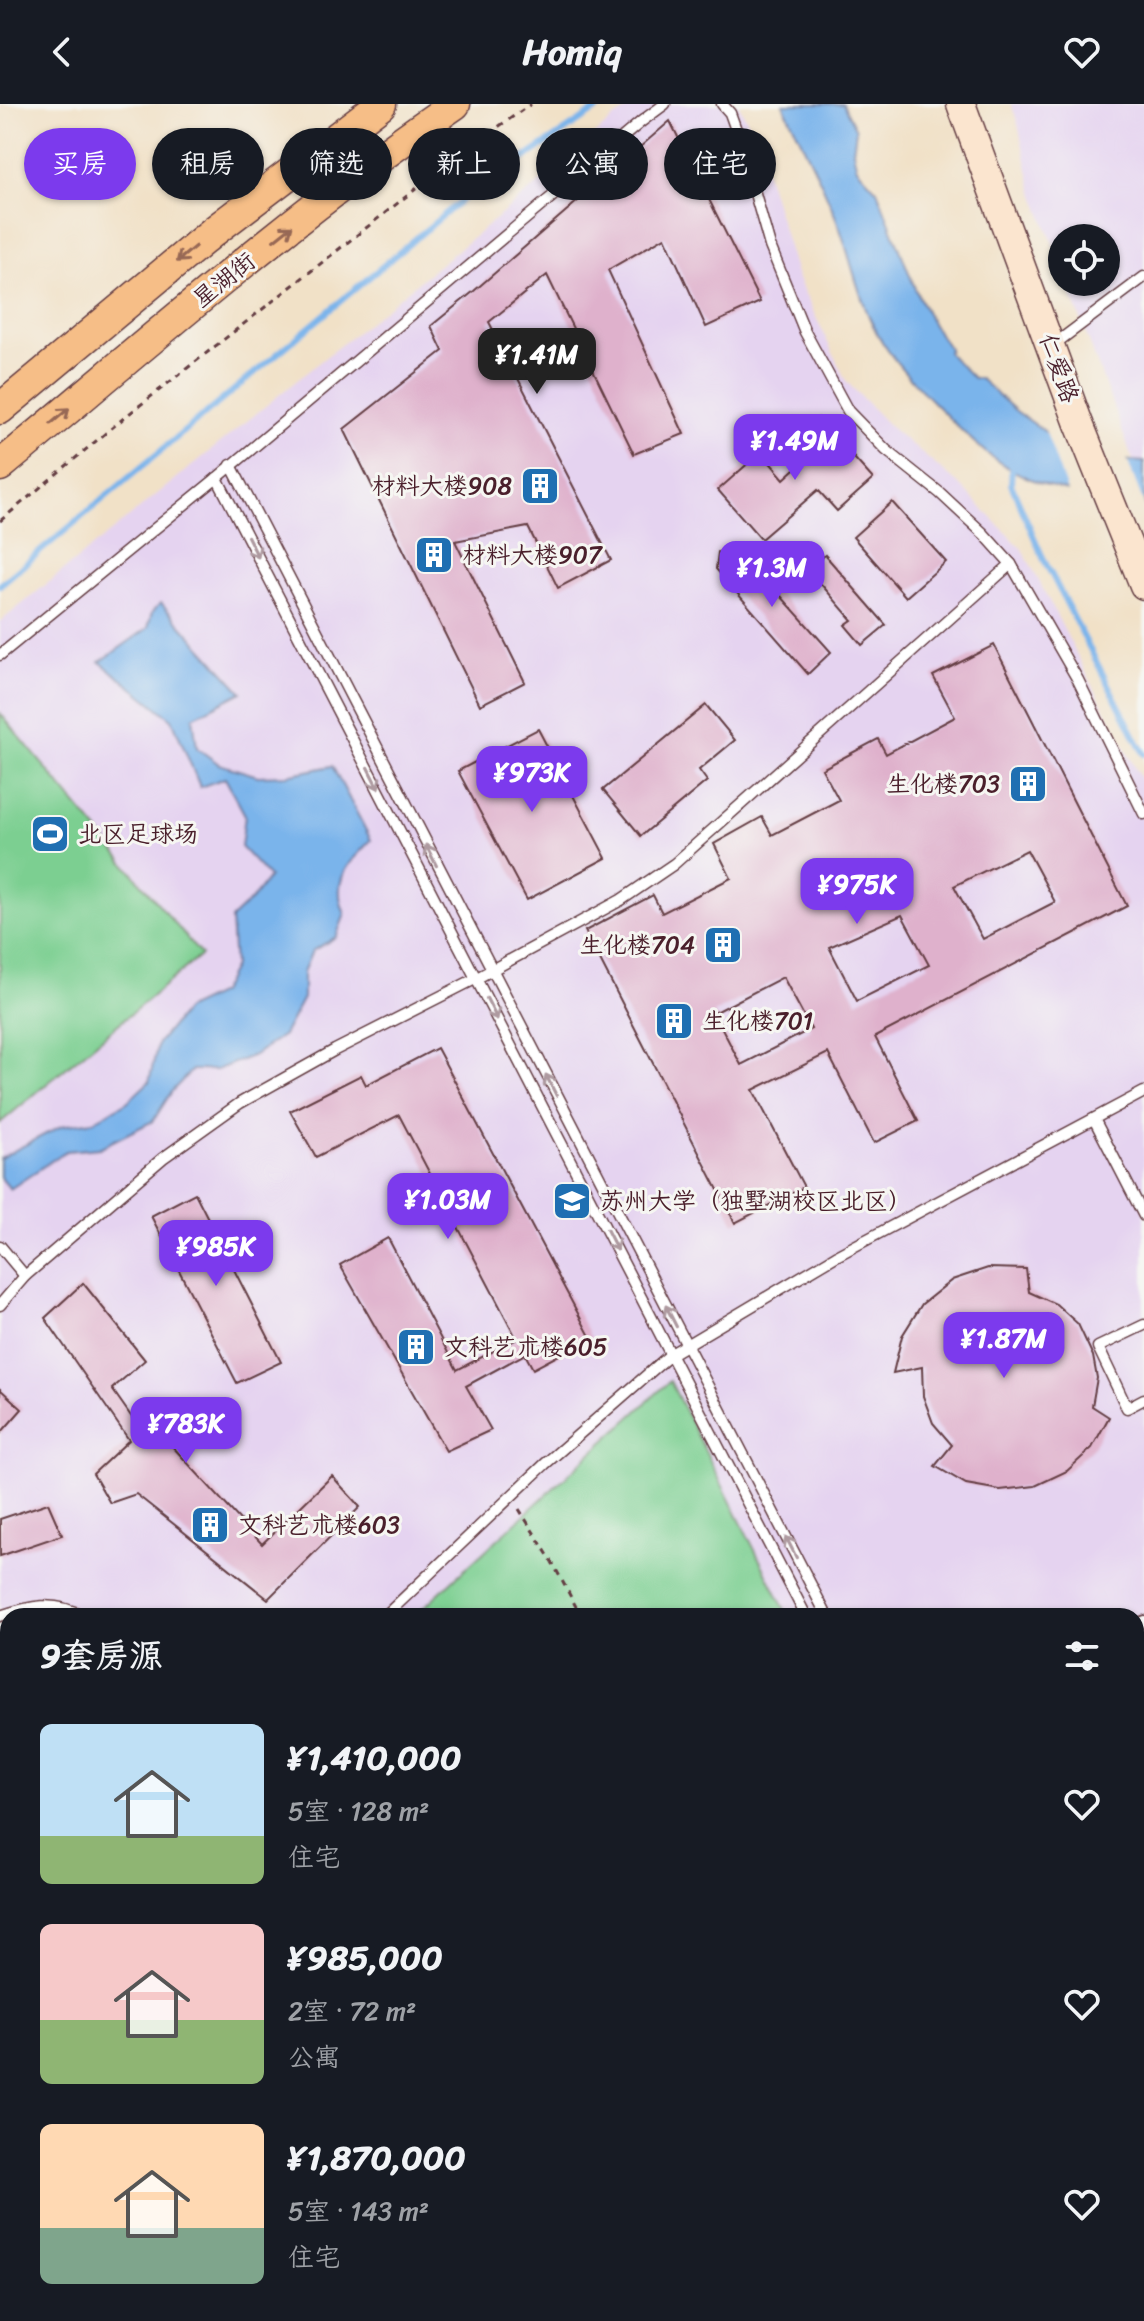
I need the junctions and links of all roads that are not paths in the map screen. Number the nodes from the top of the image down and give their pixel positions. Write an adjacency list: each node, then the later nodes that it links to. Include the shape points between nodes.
1 (381, 104): 8 (main road, 星湖街, one-way to 8, via 214,231)
2 (455, 104): 10 (main road, 星湖街, one-way to 2, via 245,263)
3 (665, 104): 9 (lane)
4 (722, 104): 12 (lane, via 730,113 770,246 805,332 848,411)
5 (961, 104): 7 (main road, 仁爱路)
6 (1144, 277): 7 (lane)
7 (1051, 347): 13 (main road, 仁爱路)
8 (0, 409)
9 (231, 465): 11 (lane); 16 (lane, one-way to 9)
10 (0, 466)
11 (217, 478): 14 (lane); 17 (lane, one-way to 17)
12 (1011, 564): 15 (lane, via 1078,680); 16 (lane, via 674,864 621,900)
13 (1144, 585)
14 (0, 655)
15 (1144, 814)
16 (491, 971): 17 (lane); 25 (lane, one-way to 16)
17 (477, 978): 22 (lane, via 240,1103 163,1158); 26 (lane, one-way to 26)
18 (1144, 1092): 19 (lane)
19 (1094, 1119): 20 (lane); 25 (lane, via 836,1256)
20 (1144, 1216)
21 (0, 1246): 22 (lane)
22 (25, 1276): 23 (lane)
23 (0, 1305)
24 (1144, 1325): 27 (lane, via 1098,1347 1127,1408)
25 (686, 1345): 26 (lane); 32 (lane, one-way to 25)
26 (671, 1354): 30 (lane); 31 (lane)
27 (1144, 1399)
28 (24, 1608): 29 (lane)
29 (69, 1608)
30 (393, 1608)
31 (802, 1608)
32 (823, 1608)

